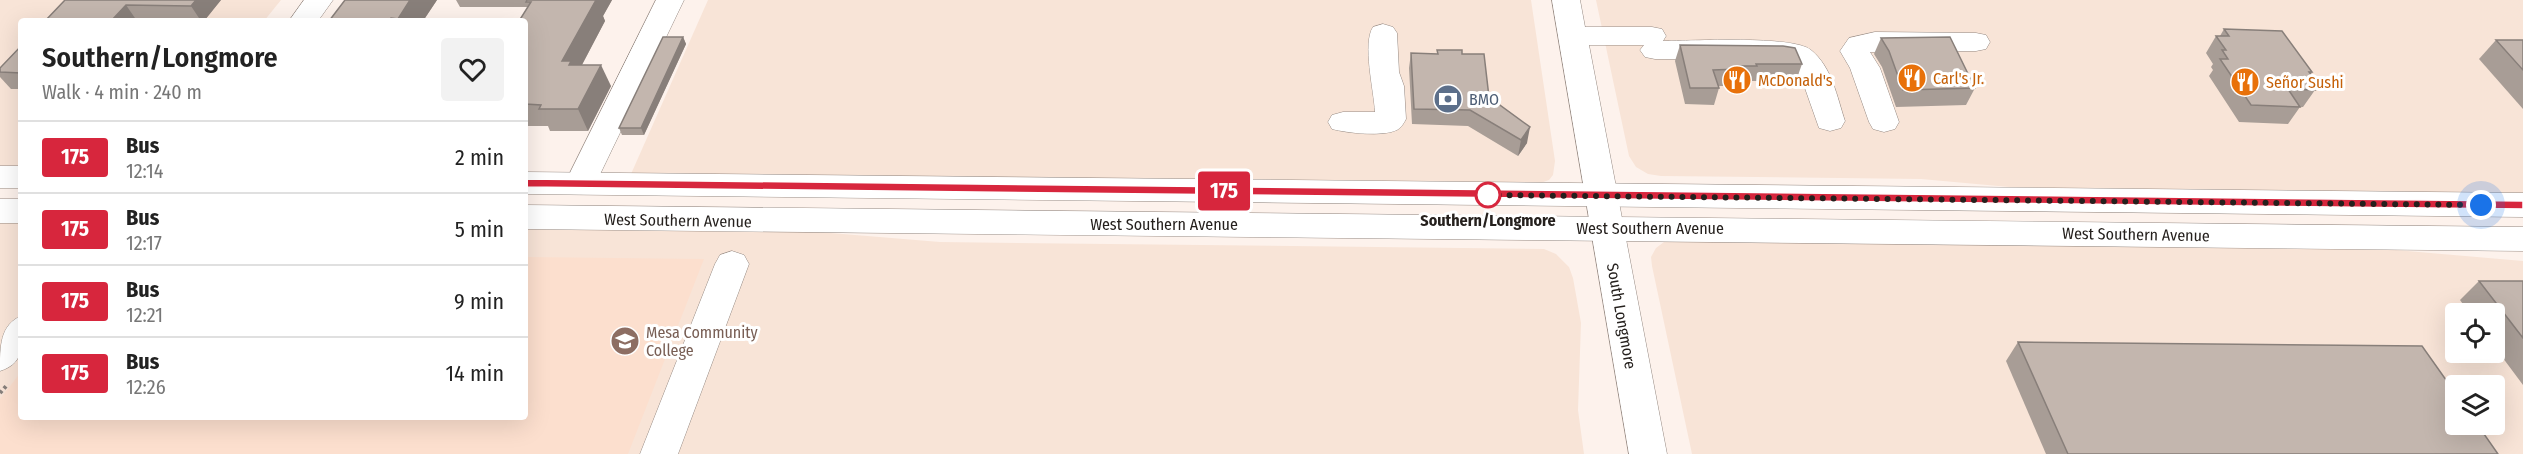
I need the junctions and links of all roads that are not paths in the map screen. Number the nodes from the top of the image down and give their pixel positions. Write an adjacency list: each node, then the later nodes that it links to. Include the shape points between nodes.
1 (319, 0): 4 (main road)
2 (670, 0): 14 (main road)
3 (1566, 0): 6 (main road, South Longmore)
4 (305, 18)
5 (1383, 33): 9 (main road, via 1383,72 1400,86 1402,116 1399,121)
6 (1572, 36): 8 (main road, via 1800,56 1815,75); 19 (main road, South Longmore)
7 (1976, 42): 10 (main road, via 1870,41 1859,45 1856,55 1865,68)
8 (1830, 121)
9 (1342, 122)
10 (1884, 122)
11 (0, 177): 12 (main road)
12 (18, 177)
13 (528, 183): 14 (main road, West Southern Avenue)
14 (581, 183): 15 (main road, West Southern Avenue)
15 (1125, 190): 19 (main road, West Southern Avenue); 21 (main road, via 1090,204 862,201 845,203)
16 (2523, 205): 19 (main road, West Southern Avenue)
17 (0, 211): 18 (main road)
18 (18, 211)
19 (1603, 212): 21 (main road, West Southern Avenue); 22 (main road, West Southern Avenue); 27 (main road, South Longmore)
20 (528, 218): 21 (main road, West Southern Avenue)
21 (819, 222)
22 (2523, 238)
23 (732, 264): 26 (main road)
24 (18, 334): 25 (main road)
25 (0, 357)
26 (659, 454)
27 (1648, 454)

